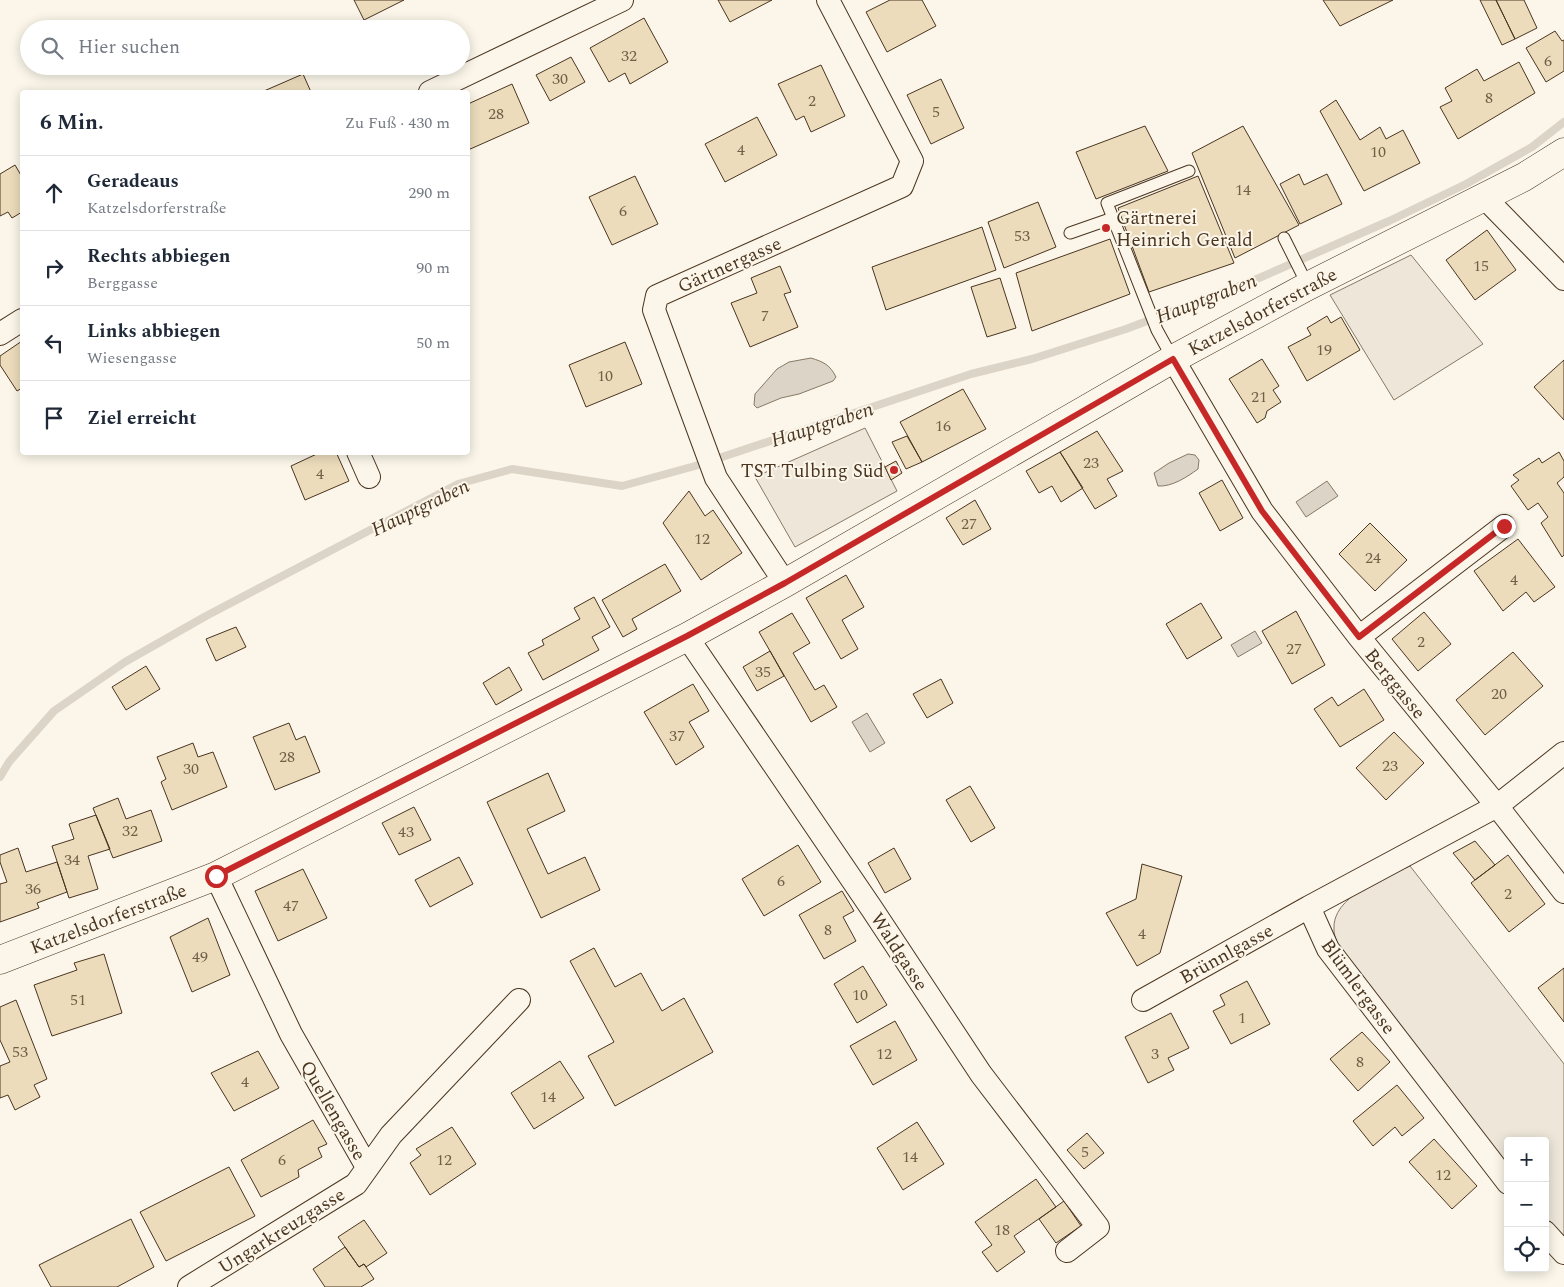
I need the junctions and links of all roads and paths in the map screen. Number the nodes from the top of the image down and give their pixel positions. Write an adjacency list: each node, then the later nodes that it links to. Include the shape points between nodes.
1 (622, 0): 3 (street)
2 (828, 0): 20 (street, Gärtnergasse, via 912,161 902,186 657,296 654,310 716,478)
3 (470, 73)
4 (465, 75): 5 (street)
5 (434, 90)
6 (1564, 152): 8 (street, Katzelsdorferstraße)
7 (1188, 171): 9 (lane, via 1108,203)
8 (1484, 197): 12 (street, Katzelsdorferstraße); 13 (street)
9 (1113, 218): 10 (lane); 16 (lane, via 1156,330)
10 (1070, 233)
11 (1284, 238): 12 (lane)
12 (1304, 279): 16 (street, Katzelsdorferstraße)
13 (1564, 279)
14 (20, 321): 15 (street)
15 (0, 334)
16 (1173, 359): 20 (street, Katzelsdorferstraße); 22 (street, Berggasse, via 1262,511)
17 (359, 455): 18 (street)
18 (369, 477)
19 (1504, 526): 22 (street)
20 (785, 583): 21 (street, Katzelsdorferstraße)
21 (687, 636): 25 (street, Katzelsdorferstraße); 34 (street, Waldgasse, via 981,1074 1098,1226)
22 (1359, 637): 24 (street, Berggasse)
23 (1564, 753): 24 (street)
24 (1497, 806): 26 (street, Berggasse); 27 (street)
25 (216, 876): 28 (street, Katzelsdorferstraße); 31 (street, Quellengasse, via 291,1034)
26 (1564, 892)
27 (1308, 907): 30 (street, Brünnlgasse); 32 (street, Blümlergasse, via 1328,949)
28 (0, 960)
29 (518, 1000): 31 (street, Quellengasse, via 391,1135)
30 (1143, 1000)
31 (367, 1167): 36 (street, Ungarkreuzgasse, via 356,1184)
32 (1507, 1182)
33 (1549, 1236): 35 (street)
34 (1067, 1250)
35 (1564, 1253)
36 (189, 1287)

